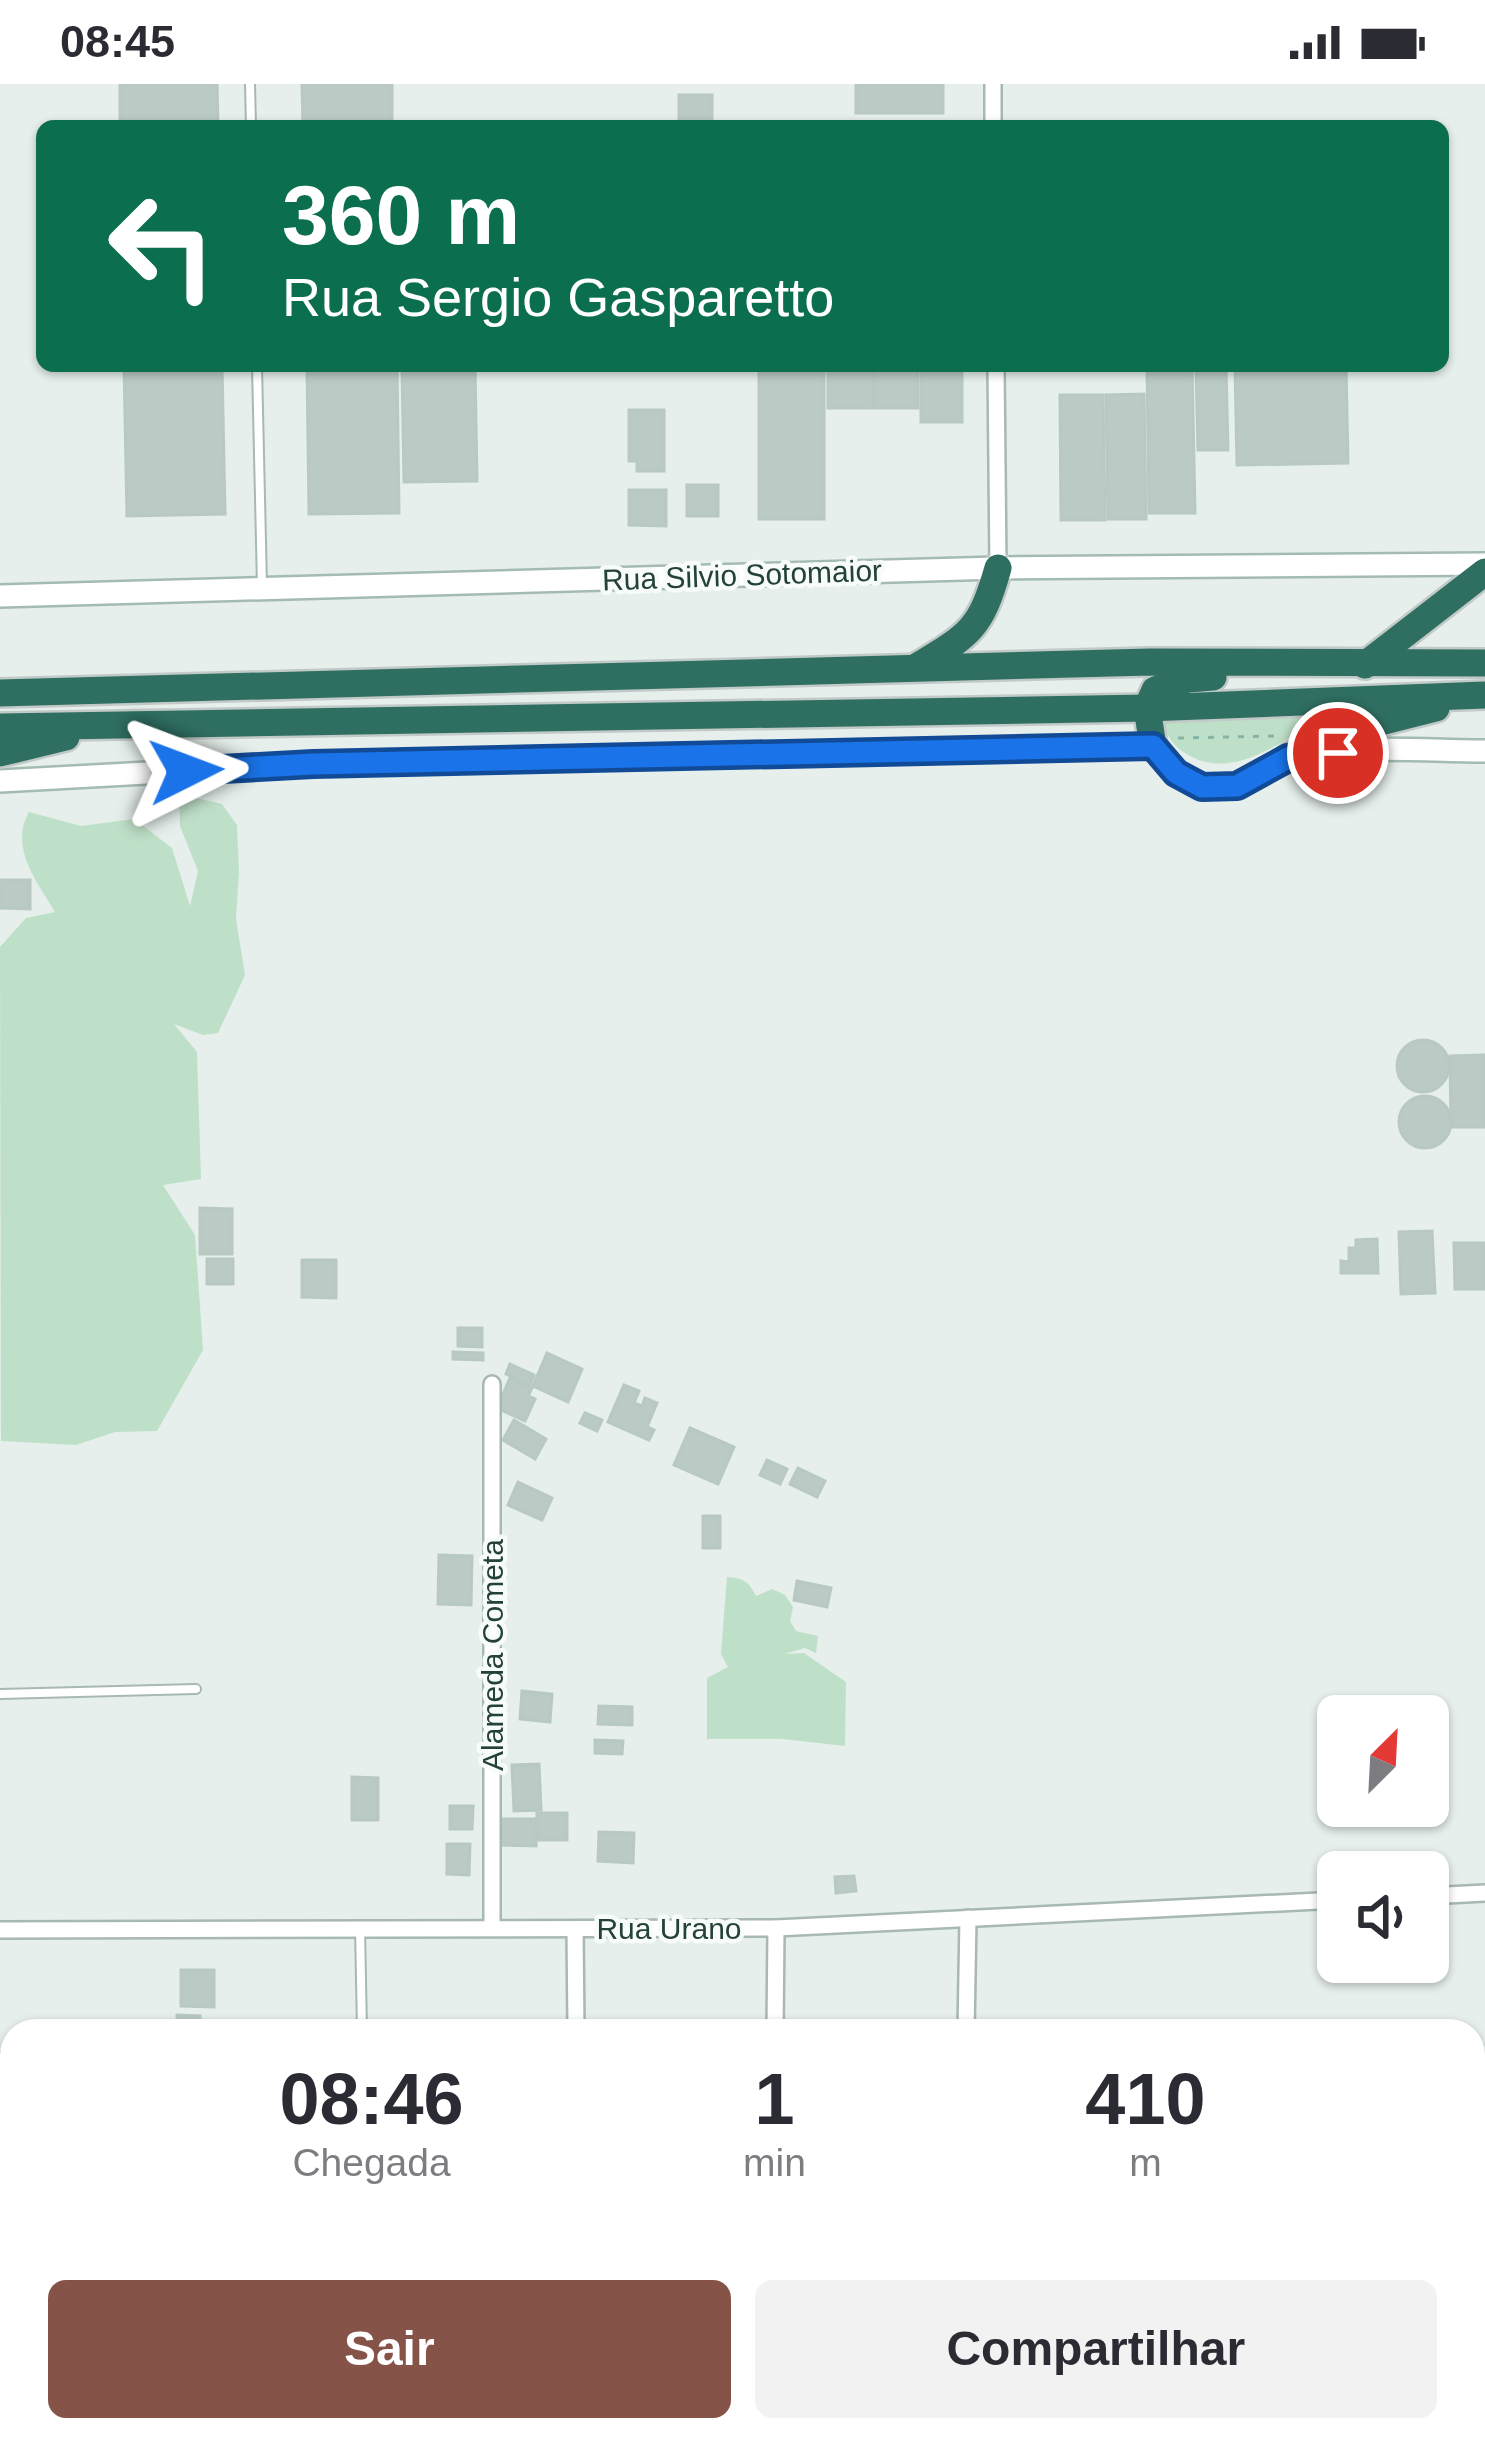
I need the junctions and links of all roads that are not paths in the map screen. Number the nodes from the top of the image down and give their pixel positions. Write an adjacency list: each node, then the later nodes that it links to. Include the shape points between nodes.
1 (250, 84): 3 (lane)
2 (993, 84): 4 (street)
3 (251, 120)
4 (993, 120)
5 (257, 372): 9 (lane)
6 (996, 372): 7 (street)
7 (998, 568): 8 (street, Rua Silvio Sotomaior); 9 (street, Rua Silvio Sotomaior); 13 (highway, via 985,613)
8 (1485, 568): 12 (highway)
9 (262, 589): 10 (street, Rua Silvio Sotomaior)
10 (0, 596)
11 (1485, 663): 12 (highway)
12 (1367, 665): 13 (highway); 16 (highway, via 1188,679 1155,690)
13 (915, 668): 14 (highway)
14 (0, 693)
15 (1485, 695): 16 (highway); 22 (highway, via 1333,734)
16 (1147, 708): 17 (highway); 19 (highway)
17 (120, 723): 18 (highway); 21 (highway)
18 (0, 727)
19 (1153, 746): 22 (street, via 1202,787 1237,786); 23 (street, via 313,764)
20 (1485, 751): 22 (street)
21 (0, 753)
22 (1288, 758)
23 (0, 781)
24 (492, 1384): 31 (street, Alameda Cometa)
25 (196, 1689): 26 (lane)
26 (0, 1694)
27 (1485, 1893): 28 (street)
28 (1449, 1895)
29 (1317, 1901): 30 (street, Rua Urano)
30 (968, 1918): 33 (street, Rua Urano); 39 (street)
31 (492, 1926): 32 (street, Rua Urano); 34 (street, Rua Urano)
32 (360, 1927): 35 (street, Rua Urano); 36 (lane)
33 (776, 1928): 34 (street, Rua Urano); 38 (street)
34 (575, 1929): 37 (street)
35 (0, 1930)
36 (362, 2019)
37 (576, 2019)
38 (775, 2019)
39 (965, 2019)

